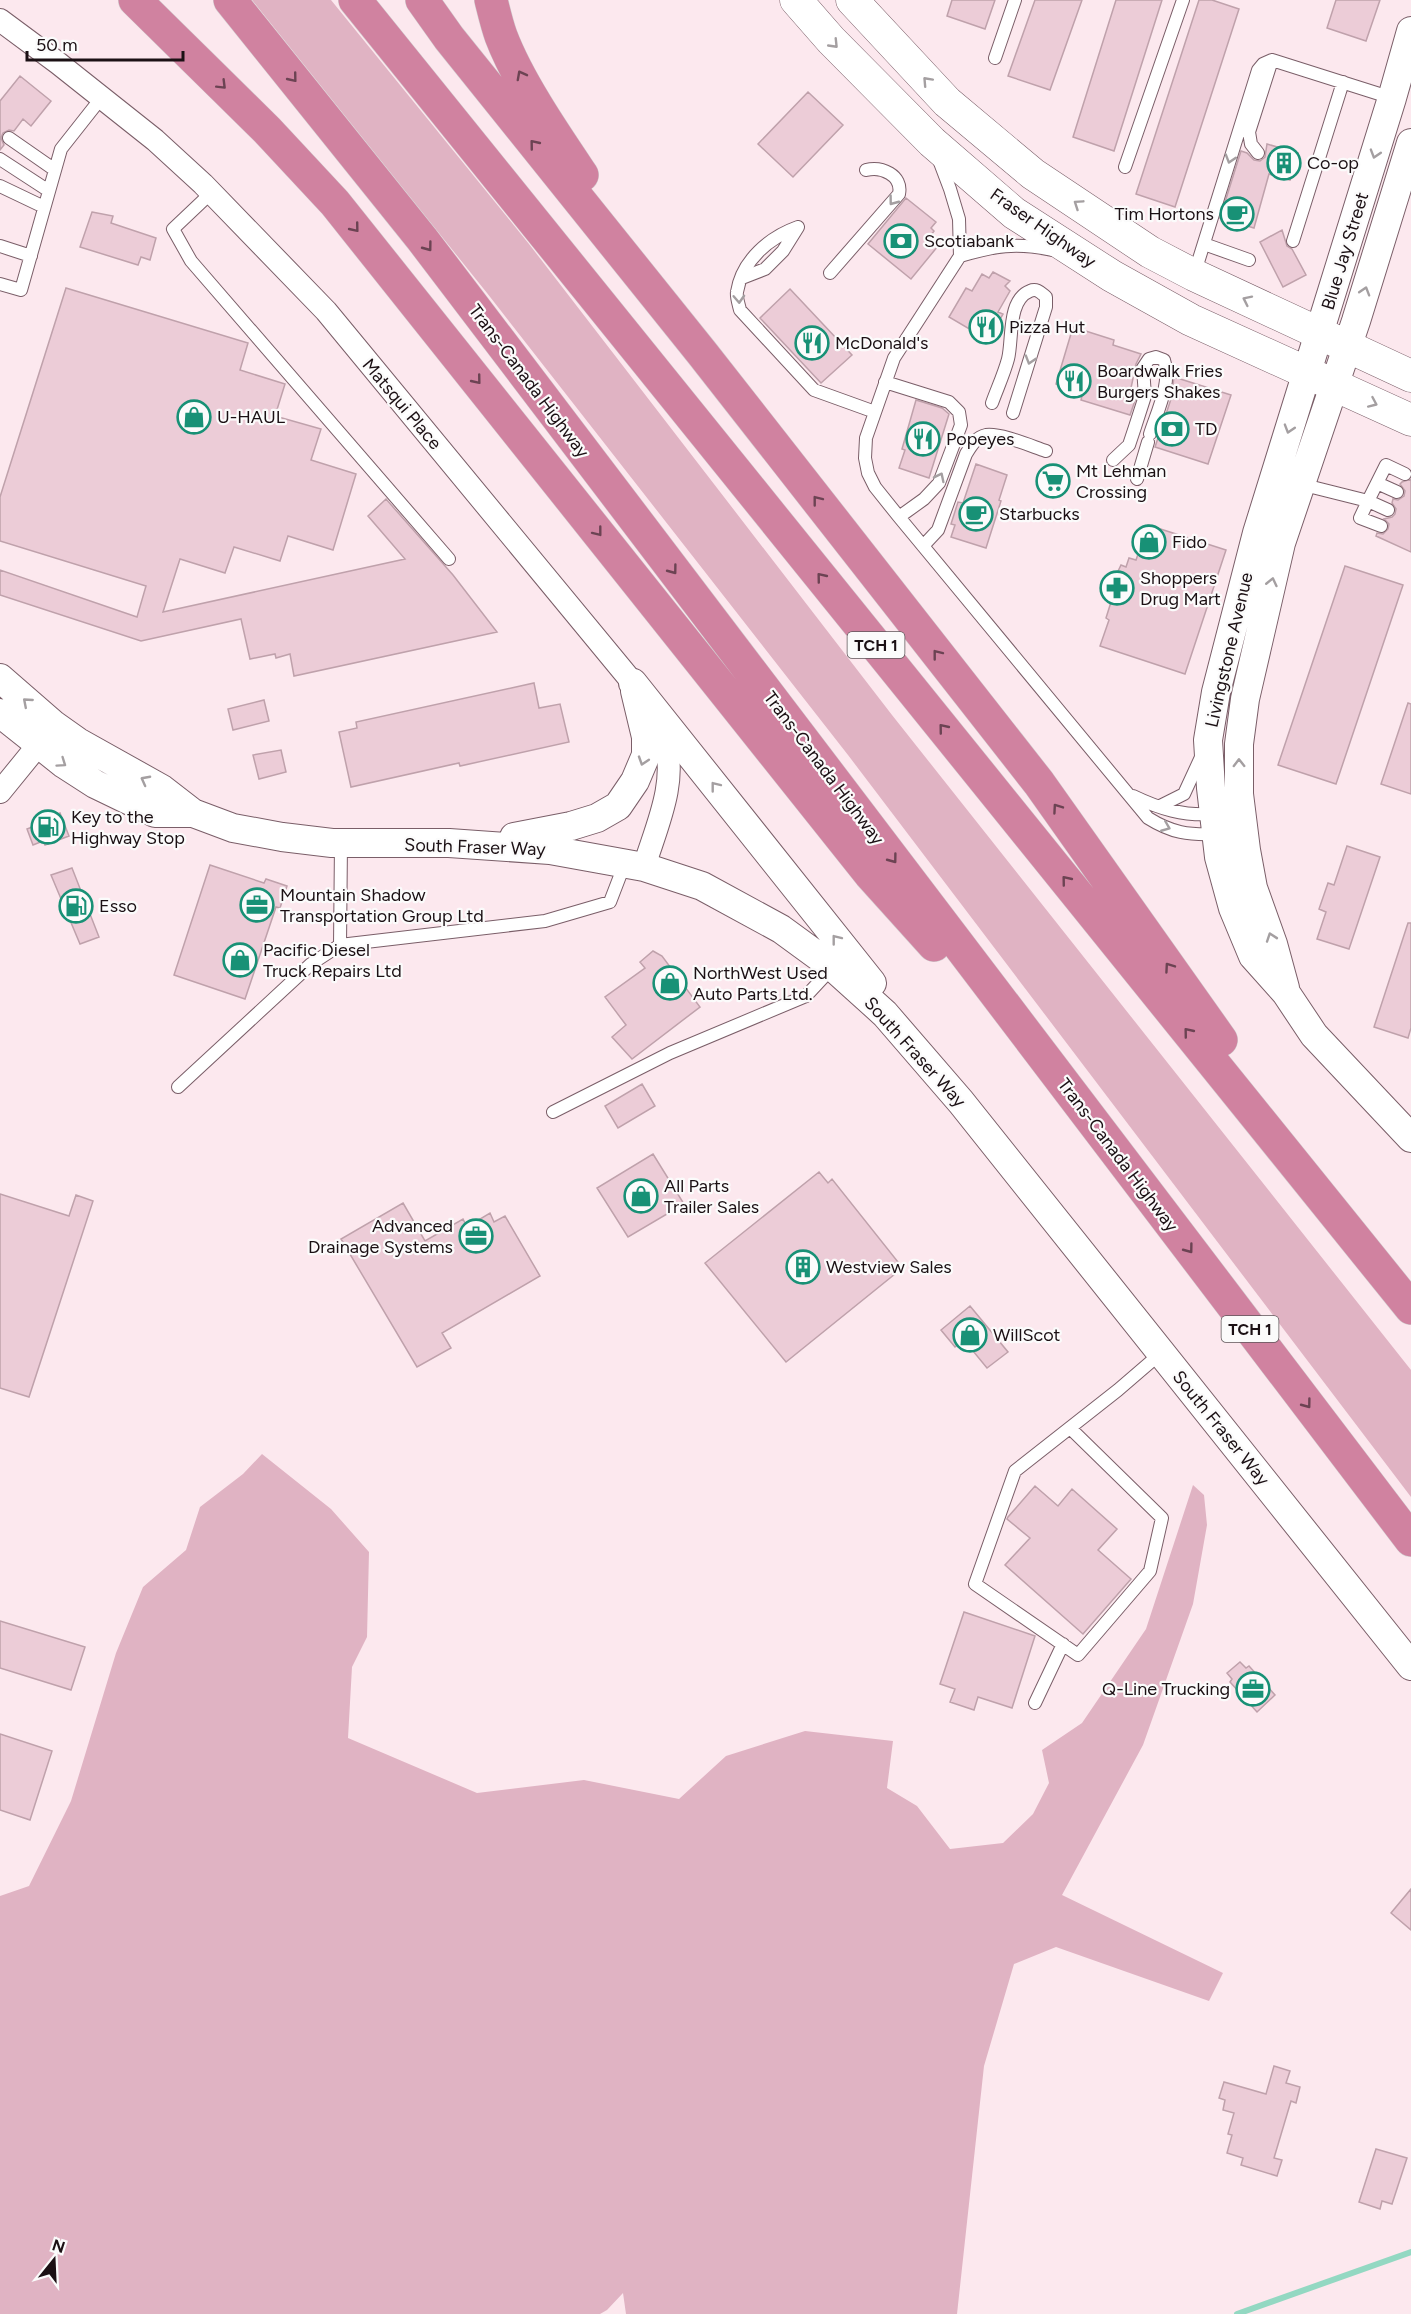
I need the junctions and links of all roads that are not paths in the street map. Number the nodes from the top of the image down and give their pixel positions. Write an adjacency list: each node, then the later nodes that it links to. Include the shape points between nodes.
1 (135, 0): 81 (highway, one-way to 81, via 335,203 870,874)
2 (230, 0): 81 (highway, Trans-Canada Highway / TCH 1, one-way to 81, via 422,239)
3 (355, 0): 83 (highway, TCH 1, one-way to 3)
4 (422, 0): 41 (highway, one-way to 4)
5 (491, 0): 41 (highway, one-way to 5, via 536,102 501,37)
6 (796, 0): 19 (main road, Fraser Highway, one-way to 19)
7 (852, 0): 38 (main road, Fraser Highway, one-way to 7, via 1150,252 1033,174 947,102)
8 (1015, 0): 12 (lane)
9 (1183, 0): 22 (lane)
10 (0, 20): 15 (street, Matsqui Place)
11 (1411, 31): 16 (street, Blue Jay Street)
12 (995, 58)
13 (1272, 60): 14 (lane); 20 (lane, via 1249,132); 31 (lane, one-way to 31, via 1258,70)
14 (1342, 82): 16 (lane); 30 (lane)
15 (102, 97): 23 (lane, via 61,149); 27 (street, Matsqui Place)
16 (1392, 98): 42 (street, Blue Jay Street, one-way to 42)
17 (9, 138): 23 (lane)
18 (1411, 143): 40 (street, Blue Jay Street, one-way to 18)
19 (943, 152): 34 (lane, via 959,219); 35 (main road, Fraser Highway, via 1014,213); 42 (main road, via 1187,295)
20 (1258, 153)
21 (0, 159): 26 (lane)
22 (1125, 167)
23 (55, 170): 26 (lane)
24 (866, 170): 37 (lane, one-way to 37, via 884,170 897,181 899,194)
25 (0, 186): 28 (lane)
26 (49, 191): 28 (lane)
27 (211, 193): 61 (lane, via 172,229 191,261); 63 (street, Matsqui Place, via 326,311)
28 (44, 207): 33 (lane)
29 (798, 227): 46 (lane, one-way to 46, via 782,233 751,259 737,293 740,310 814,390)
30 (1293, 241)
31 (1204, 244): 36 (lane); 38 (lane)
32 (0, 246): 33 (lane)
33 (31, 256): 39 (lane, via 21,290)
34 (960, 256): 35 (lane, via 993,246 1027,244); 44 (lane, via 901,346)
35 (1082, 256): 42 (main road, Fraser Highway, via 1191,320)
36 (1249, 260)
37 (830, 273)
38 (1194, 275): 42 (main road, Fraser Highway, one-way to 38)
39 (0, 284)
40 (1347, 347): 42 (main road, Fraser Highway); 43 (main road, Fraser Highway)
41 (702, 352): 83 (highway, one-way to 41, via 1039,783)
42 (1318, 361): 48 (main road, one-way to 48); 54 (street, Livingstone Avenue); 66 (street, Livingstone Avenue, one-way to 66, via 1257,533 1216,692)
43 (1411, 376)
44 (885, 382): 46 (lane); 58 (lane, one-way to 44, via 939,483 961,425 959,412 949,402)
45 (992, 403): 47 (lane, one-way to 47, via 1008,358 1017,303 1028,291 1041,292 1046,297 1046,307)
46 (875, 412): 58 (lane, via 866,438 865,458 875,487)
47 (1013, 413)
48 (1411, 420)
49 (1046, 451): 60 (lane, via 998,436 985,435 973,443 938,531)
50 (1113, 459): 52 (lane, via 1129,445 1145,396 1143,368 1149,359 1164,360 1165,388)
51 (1405, 474): 53 (lane, via 1386,465)
52 (1137, 479)
53 (1377, 483): 55 (lane); 56 (lane)
54 (1300, 484): 56 (lane); 70 (street, Livingstone Avenue, one-way to 54, via 1239,744 1245,699 1281,543)
55 (1397, 492)
56 (1368, 501): 57 (lane); 59 (lane, via 1360,518)
57 (1388, 510)
58 (898, 517): 60 (lane)
59 (1381, 526)
60 (923, 546): 68 (lane)
61 (449, 559)
62 (0, 678): 65 (street, South Fraser Way, one-way to 62)
63 (633, 683): 73 (street, one-way to 73, via 646,737 646,755 636,781 618,806 597,818 543,832); 74 (street, Matsqui Place, via 664,742 669,770 665,796); 79 (street, one-way to 63, via 905,1025)
64 (0, 713): 65 (street, South Fraser Way)
65 (46, 735): 67 (street); 72 (street, South Fraser Way, via 95,784 154,813 193,813 234,828)
66 (1208, 741): 69 (lane, via 1184,794); 71 (street, Livingstone Avenue)
67 (0, 792)
68 (1129, 794): 69 (lane); 71 (lane, one-way to 71, via 1148,818 1164,828 1192,835)
69 (1160, 806): 71 (lane)
70 (1242, 821): 71 (street); 77 (street, Livingstone Avenue, one-way to 70, via 1274,944 1253,888)
71 (1215, 824): 77 (street, Livingstone Avenue, via 1233,908 1253,956)
72 (341, 843): 73 (street, South Fraser Way); 75 (lane)
73 (449, 843): 74 (street, South Fraser Way, via 550,850)
74 (634, 865): 75 (lane, via 610,902 545,921); 76 (street, South Fraser Way, via 702,886 728,899 781,928)
75 (340, 945): 78 (lane, via 311,964)
76 (833, 966): 79 (street, South Fraser Way, via 885,1014); 80 (lane, via 806,996 670,1053)
77 (1286, 993): 82 (street, Livingstone Avenue, via 1314,1035)
78 (178, 1087)
79 (961, 1102): 84 (street, South Fraser Way)
80 (553, 1112)
81 (1090, 1118): 86 (highway, Trans-Canada Highway / TCH 1, one-way to 86)
82 (1411, 1138)
83 (1404, 1299)
84 (1161, 1353): 85 (lane); 88 (street, South Fraser Way)
85 (1070, 1428): 87 (lane, via 1015,1471 975,1584); 87 (lane, via 1162,1518 1150,1571 1078,1655)
86 (1411, 1540)
87 (1063, 1644): 89 (lane)
88 (1411, 1666)
89 (1035, 1703)

